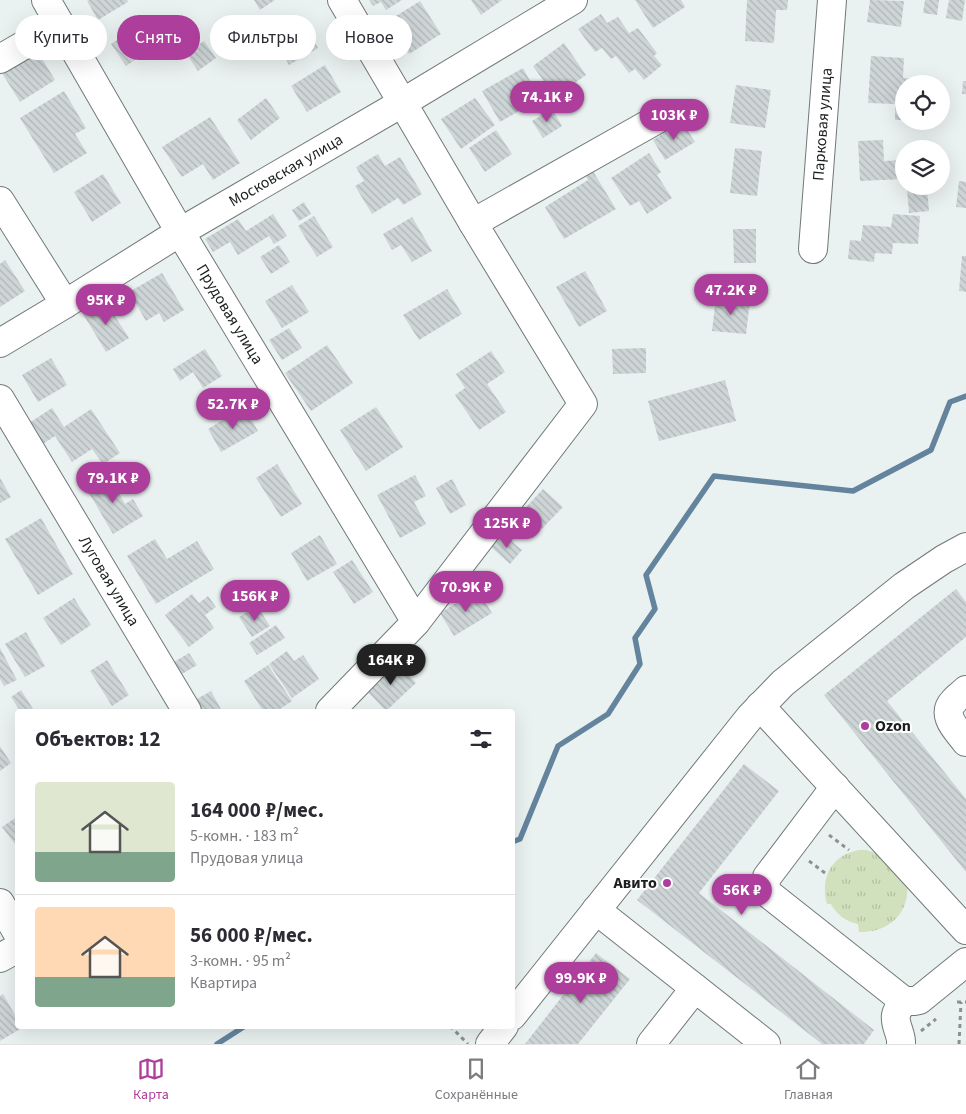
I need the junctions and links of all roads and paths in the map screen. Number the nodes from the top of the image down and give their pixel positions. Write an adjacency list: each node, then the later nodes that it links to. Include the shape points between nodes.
1 (46, 0): 5 (street, Прудовая улица)
2 (342, 0): 9 (street)
3 (573, 0): 9 (street, Московская улица)
4 (832, 0): 14 (street, Парковая улица)
5 (55, 15)
6 (15, 50): 7 (street)
7 (0, 59)
8 (81, 60): 13 (street, Прудовая улица)
9 (402, 103): 12 (street); 13 (street, Московская улица)
10 (663, 116): 12 (street)
11 (0, 200): 15 (street)
12 (474, 223): 19 (street, via 583,404)
13 (180, 232): 15 (street, Московская улица); 19 (street, Прудовая улица)
14 (812, 249)
15 (65, 304): 16 (street, Московская улица)
16 (0, 344)
17 (0, 399): 22 (street, Луговая улица)
18 (966, 547): 21 (street, via 904,586)
19 (416, 622): 23 (street)
20 (966, 690): 24 (street, via 953,701 948,712 951,723)
21 (760, 706): 25 (street); 31 (street)
22 (186, 709)
23 (332, 709)
24 (966, 742)
25 (835, 787): 33 (street); 38 (street, via 767,877 766,891)
26 (829, 834): 27 (path)
27 (850, 850)
28 (809, 861): 29 (path)
29 (825, 873)
30 (0, 903): 32 (street)
31 (596, 910): 37 (street); 40 (street)
32 (15, 929)
33 (966, 930)
34 (15, 950): 35 (street)
35 (0, 958)
36 (966, 962): 38 (street, via 919,1000)
37 (695, 988): 45 (street); 46 (street)
38 (904, 1000): 47 (street, via 896,1016)
39 (966, 1002): 48 (path, via 959,1002)
40 (515, 1012)
41 (453, 1029): 43 (path)
42 (502, 1029): 44 (street)
43 (468, 1044)
44 (490, 1044)
45 (651, 1044)
46 (766, 1044)
47 (900, 1044)
48 (959, 1044)

